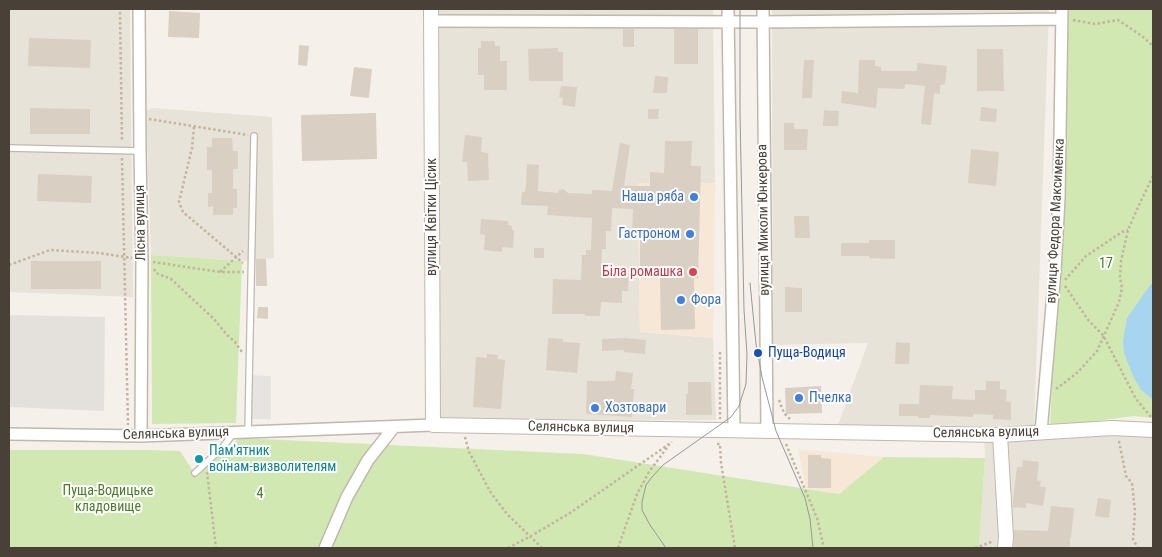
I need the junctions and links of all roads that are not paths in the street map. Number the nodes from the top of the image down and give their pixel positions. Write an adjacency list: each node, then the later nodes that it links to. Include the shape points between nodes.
1 (139, 9): 10 (street, Лісна вулиця)
2 (728, 9): 6 (street)
3 (763, 9): 7 (street, вулиця Миколи Юнкерова)
4 (1062, 14): 7 (street); 18 (street, вулиця Федора Максименка, via 1059,198)
5 (431, 15): 6 (street); 11 (street, вулиця Квітки Цісик)
6 (728, 21): 7 (street); 13 (street)
7 (762, 22): 15 (street, вулиця Миколи Юнкерова)
8 (254, 136): 17 (lane)
9 (9, 148): 10 (lane)
10 (140, 151): 21 (street, Лісна вулиця)
11 (433, 425): 12 (street, Селянська вулиця); 13 (street, Селянська вулиця)
12 (394, 427): 17 (street, Селянська вулиця); 24 (street, via 368,460 347,497)
13 (734, 430): 15 (street, Селянська вулиця)
14 (1153, 430): 18 (street, Селянська вулиця, via 1112,428)
15 (766, 431): 20 (street, Селянська вулиця)
16 (234, 432): 17 (street, Селянська вулиця); 21 (street, Селянська вулиця); 22 (lane)
17 (248, 432)
18 (1042, 432): 20 (street, Селянська вулиця)
19 (9, 434): 21 (street, Селянська вулиця)
20 (1000, 435): 23 (street)
21 (141, 436)
22 (195, 474)
23 (1005, 542)
24 (325, 548)

